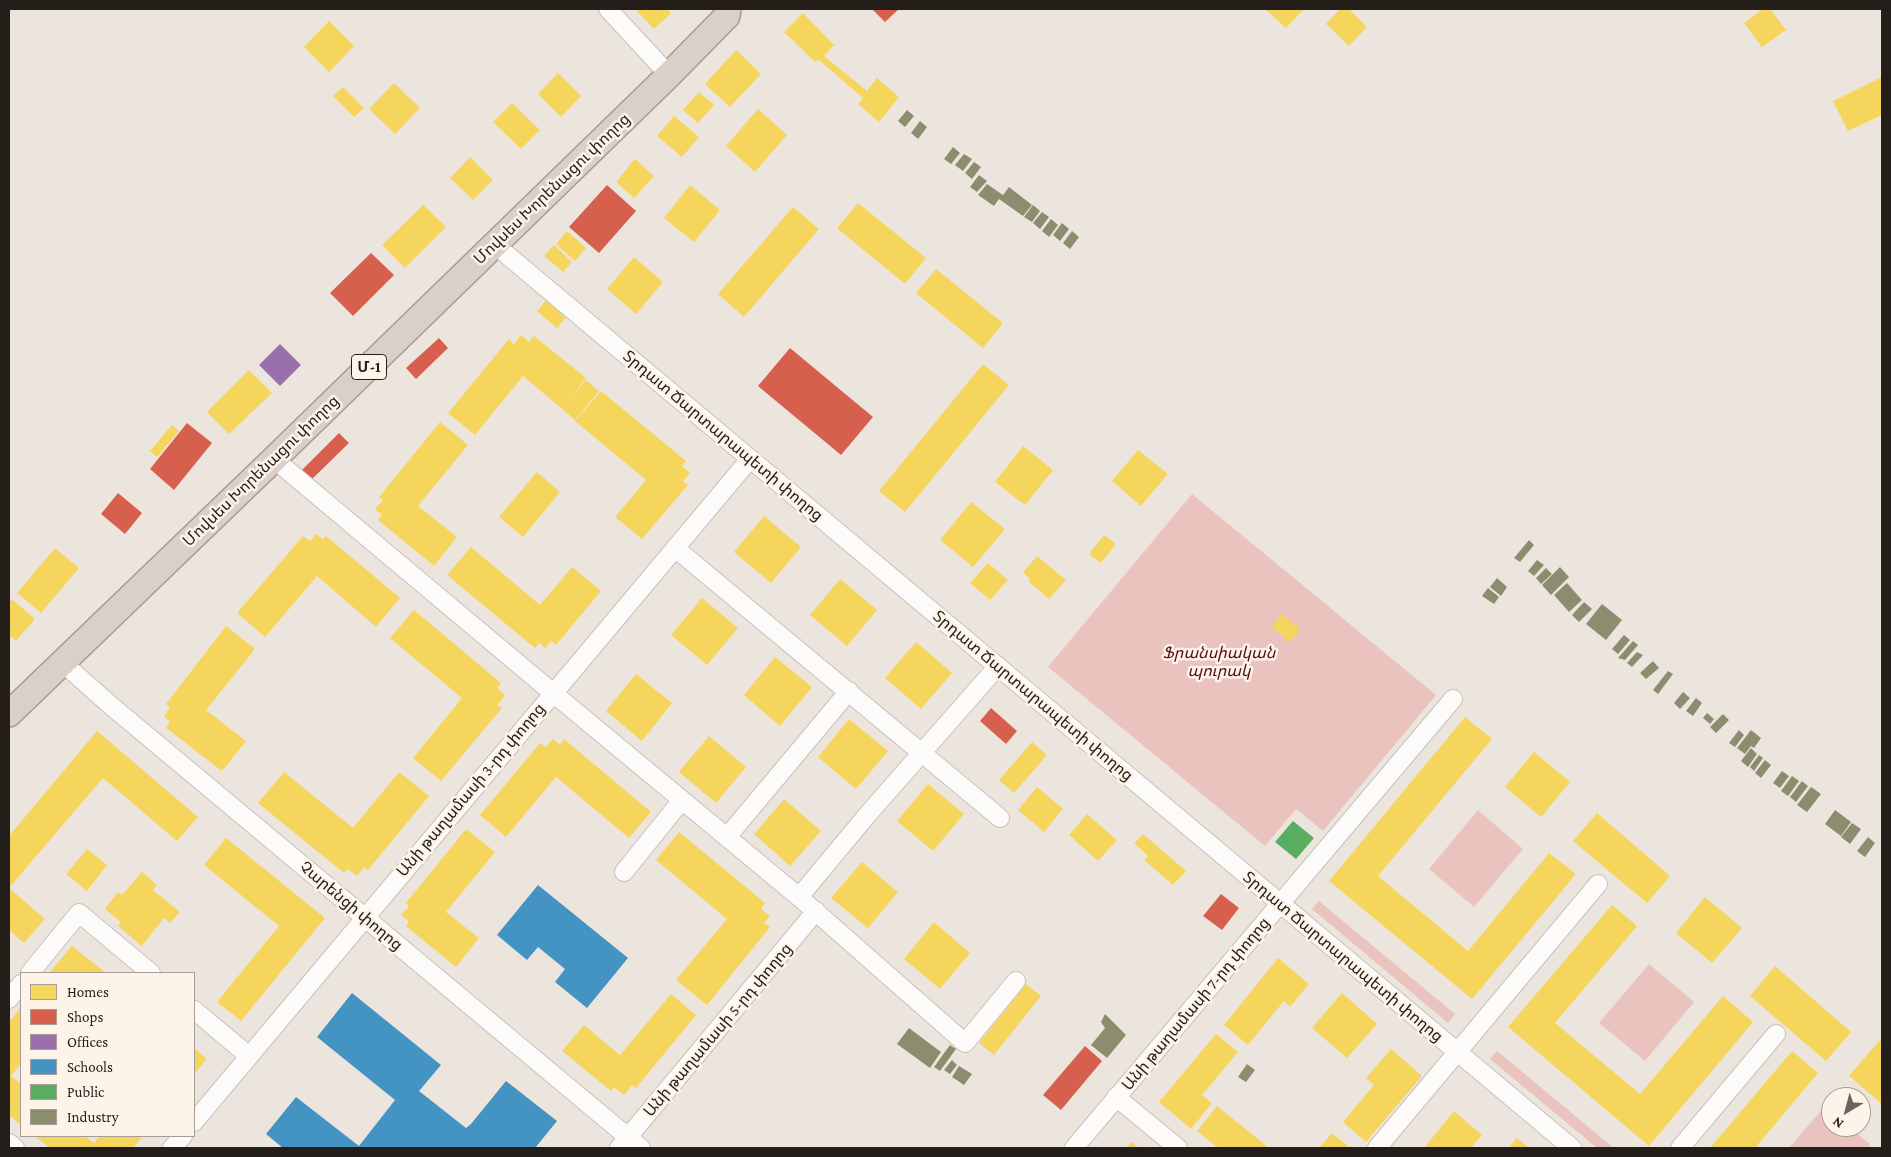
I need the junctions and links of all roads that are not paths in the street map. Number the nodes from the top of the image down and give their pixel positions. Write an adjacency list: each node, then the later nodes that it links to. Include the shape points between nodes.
1 (608, 9): 3 (street)
2 (727, 12): 3 (highway, Մովսես Խորենացու փողոց / Մ-1)
3 (669, 75): 4 (highway, Մովսես Խորենացու փողոց / Մ-1)
4 (494, 244): 5 (highway, Մովսես Խորենացու փողոց / Մ-1); 6 (street, Տրդատ Ճարտարապետի փողոց)
5 (274, 459): 8 (highway, Մովսես Խորենացու փողոց / Մ-1); 11 (street)
6 (750, 459): 7 (street, Անի թաղամասի 3-րդ փողոց); 9 (street, Տրդատ Ճարտարապետի փողոց)
7 (675, 548): 10 (street); 11 (street, Անի թաղամասի 3-րդ փողոց)
8 (62, 662): 13 (highway, Մովսես Խորենացու փողոց / Մ-1); 23 (street, Չարենցի փողոց)
9 (998, 666): 14 (street); 21 (street, Տրդատ Ճարտարապետի փողոց)
10 (848, 691): 14 (street); 17 (street)
11 (553, 693): 15 (street); 23 (street, Անի թաղամասի 3-րդ փողոց)
12 (1453, 699): 21 (street, Անի թաղամասի 7-րդ փողոց)
13 (9, 714)
14 (923, 753): 16 (street); 20 (street)
15 (682, 800): 17 (street); 18 (street)
16 (1000, 818)
17 (727, 838): 20 (street)
18 (624, 872)
19 (1598, 884): 31 (street)
20 (799, 896): 22 (street)
21 (1281, 904): 31 (street, Տրդատ Ճարտարապետի փողոց); 33 (street, Անի թաղամասի 7-րդ փողոց)
22 (816, 911): 26 (street, via 965,1043); 37 (street, Անի թաղամասի 5-րդ փողոց)
23 (365, 917): 32 (street, Անի թաղամասի 3-րդ փողոց); 37 (street, Չարենցի փողոց)
24 (31, 972): 25 (street, via 80,913)
25 (150, 972)
26 (1016, 981)
27 (20, 985): 28 (street)
28 (9, 999)
29 (195, 1011): 32 (street)
30 (1776, 1034): 44 (street)
31 (1457, 1052): 42 (street); 43 (street, Տրդատ Ճարտարապետի փողոց)
32 (249, 1056): 34 (street, Անի թաղամասի 3-րդ փողոց)
33 (1116, 1097): 40 (street, Անի թաղամասի 7-րդ փողոց); 41 (street)
34 (195, 1121)
35 (182, 1137): 39 (street)
36 (9, 1143): 38 (street)
37 (630, 1145)
38 (15, 1148)
39 (172, 1148)
40 (1074, 1148)
41 (1178, 1148)
42 (1377, 1148)
43 (1572, 1148)
44 (1680, 1148)

